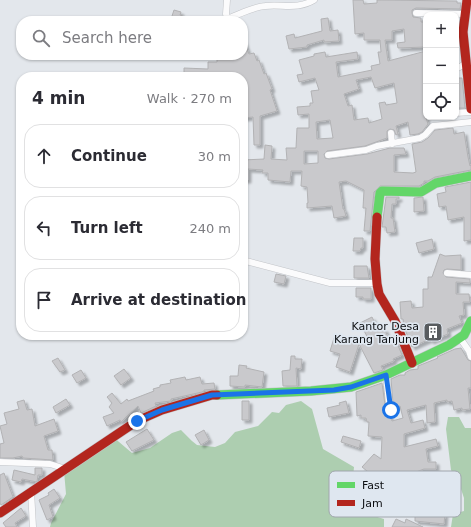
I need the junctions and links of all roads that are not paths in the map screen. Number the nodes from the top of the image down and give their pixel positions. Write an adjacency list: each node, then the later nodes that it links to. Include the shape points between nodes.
1 (227, 0): 6 (street)
2 (314, 0): 7 (street, via 296,6 260,6)
3 (467, 0): 5 (main road)
4 (416, 13): 5 (street)
5 (464, 14): 8 (main road)
6 (226, 16)
7 (234, 16)
8 (465, 64): 9 (street); 10 (main road)
9 (459, 67)
10 (471, 110): 11 (street)
11 (459, 112)
12 (471, 122): 14 (street, via 433,126 420,138)
13 (391, 133): 14 (street)
14 (392, 144): 15 (street)
15 (328, 154)
16 (471, 176): 20 (main road, via 436,183 420,192 380,193 375,264)
17 (248, 262): 20 (street, via 330,284)
18 (447, 273): 19 (street)
19 (471, 276)
20 (377, 283): 24 (main road, via 382,300 392,313)
21 (471, 321): 22 (main road)
22 (465, 336): 23 (street); 24 (main road)
23 (471, 357)
24 (412, 363): 25 (main road)
25 (386, 375): 26 (street, via 389,404); 28 (main road, via 334,390 212,395 186,402 137,421)
26 (393, 414)
27 (0, 462): 28 (street, via 50,464)
28 (66, 468): 29 (main road)
29 (31, 491): 30 (main road); 31 (street)
30 (0, 513)
31 (33, 527)

